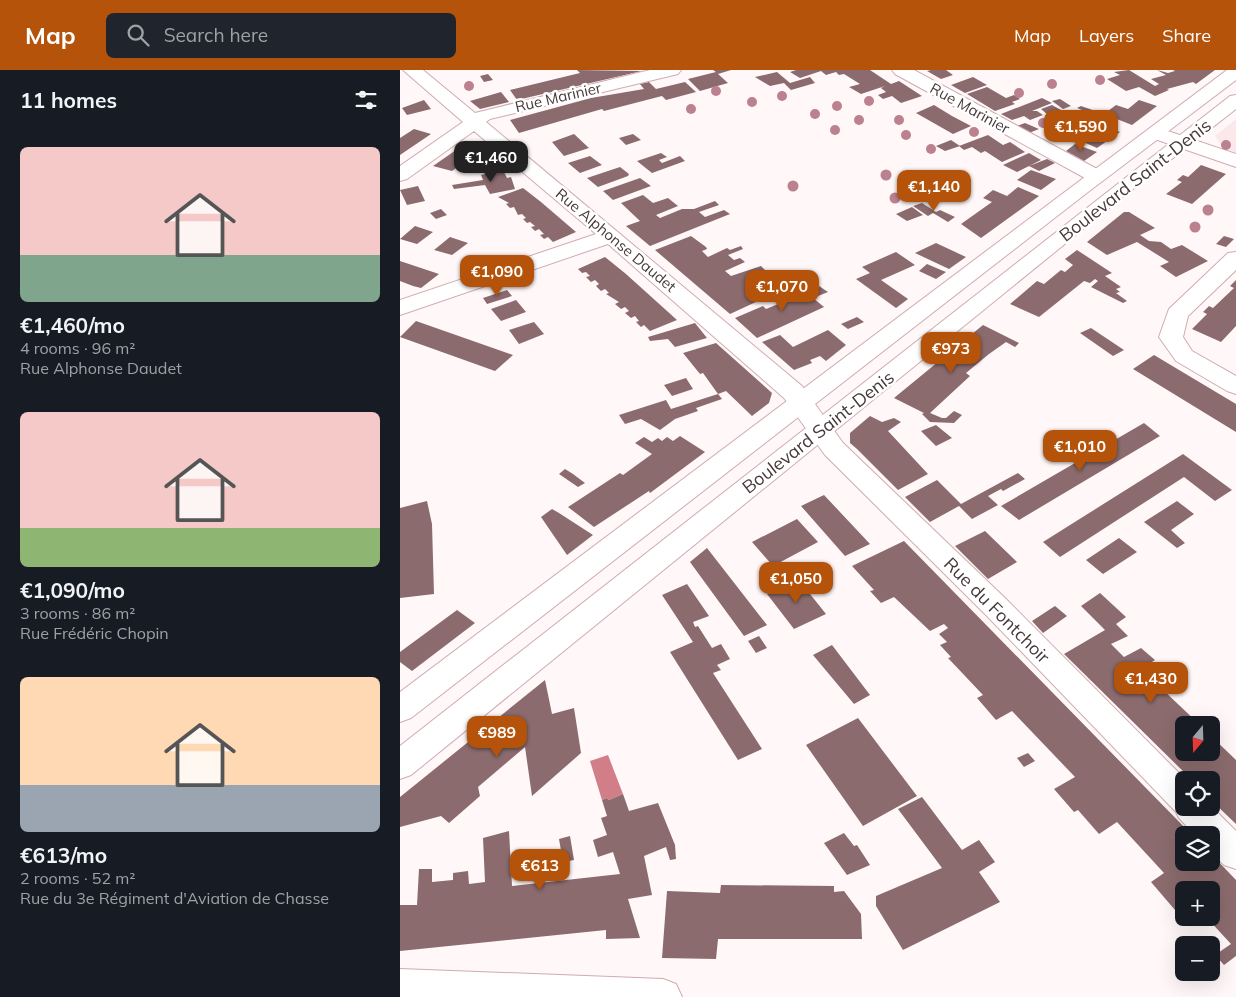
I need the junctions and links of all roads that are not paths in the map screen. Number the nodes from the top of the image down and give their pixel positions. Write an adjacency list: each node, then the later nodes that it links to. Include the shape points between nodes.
1 (412, 70): 6 (street, Rue Alphonse Daudet)
2 (672, 70): 6 (street, Rue Marinier, via 484,115)
3 (901, 70): 10 (street, Rue Marinier)
4 (1236, 72): 7 (street, Boulevard Saint-Denis)
5 (1236, 100): 8 (street, Boulevard Saint-Denis)
6 (474, 121): 11 (street, Rue Marinier); 12 (street, Rue Alphonse Daudet)
7 (1156, 133): 8 (street); 16 (street, Boulevard Saint-Denis)
8 (1182, 142): 9 (street); 16 (street, Boulevard Saint-Denis)
9 (1236, 161)
10 (1092, 174)
11 (400, 175)
12 (611, 236): 14 (street); 16 (street, Rue Alphonse Daudet, via 793,392)
13 (1236, 258): 15 (street, via 1177,314 1171,337 1184,356)
14 (400, 308)
15 (1236, 386)
16 (811, 418): 17 (street, Boulevard Saint-Denis); 18 (street, Boulevard Saint-Denis); 19 (street, Rue du Fontchoir, via 834,449 996,607)
17 (400, 709)
18 (400, 765)
19 (1175, 791)
20 (1199, 816): 21 (street)
21 (1236, 854)
22 (400, 988): 23 (street)
23 (663, 997)

